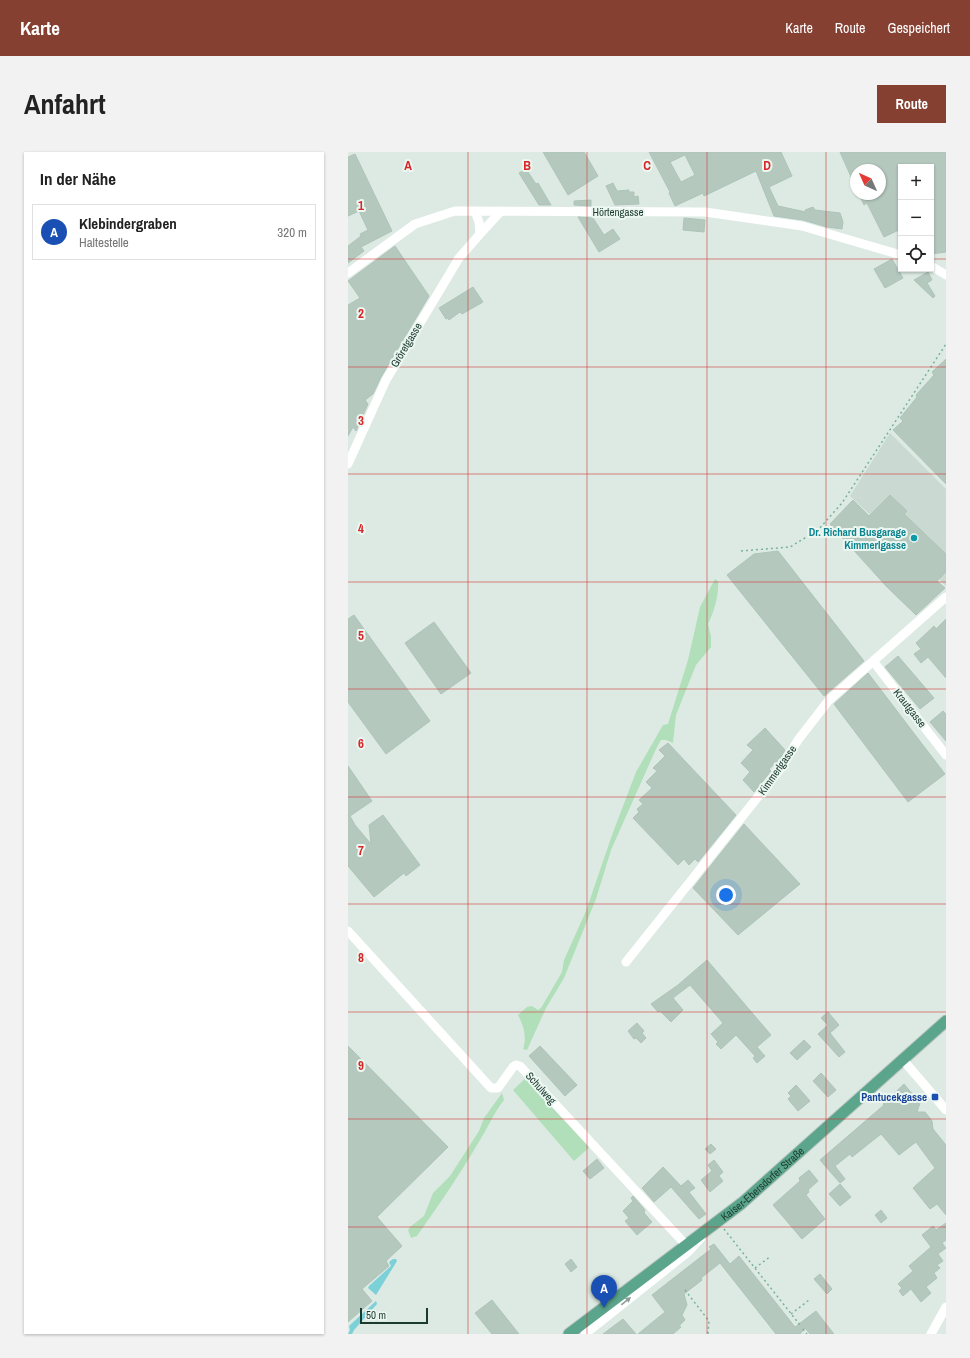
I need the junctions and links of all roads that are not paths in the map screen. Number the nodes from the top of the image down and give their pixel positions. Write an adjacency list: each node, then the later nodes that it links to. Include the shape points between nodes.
1 (475, 211): 2 (street, Hörtengasse); 3 (street); 6 (street, Hörtengasse, via 455,211 415,224)
2 (501, 211): 3 (street, Gröretgasse); 4 (street, Hörtengasse, via 705,212 802,226)
3 (480, 234): 8 (street, Gröretgasse, via 459,258 386,380)
4 (898, 254)
5 (934, 268): 7 (street)
6 (348, 273)
7 (946, 275)
8 (348, 464)
9 (946, 597): 10 (street, Kimmerlgasse)
10 (873, 661): 11 (street, Krautgasse); 13 (street, Kimmerlgasse, via 829,700 798,740 781,768)
11 (946, 755)
12 (348, 931): 18 (street, Schulweg, via 491,1088 498,1088 513,1067 520,1066)
13 (626, 962)
14 (946, 1021): 15 (main road, Kaiser-Ebersdorfer Straße)
15 (903, 1060): 16 (street); 17 (main road, Kaiser-Ebersdorfer Straße, via 742,1203)
16 (946, 1110)
17 (706, 1230): 18 (main road, Kaiser-Ebersdorfer Straße); 21 (street, one-way to 17, via 688,1252)
18 (686, 1245): 20 (main road, Kaiser-Ebersdorfer Straße)
19 (946, 1307): 22 (street)
20 (569, 1334)
21 (585, 1334)
22 (931, 1334)

